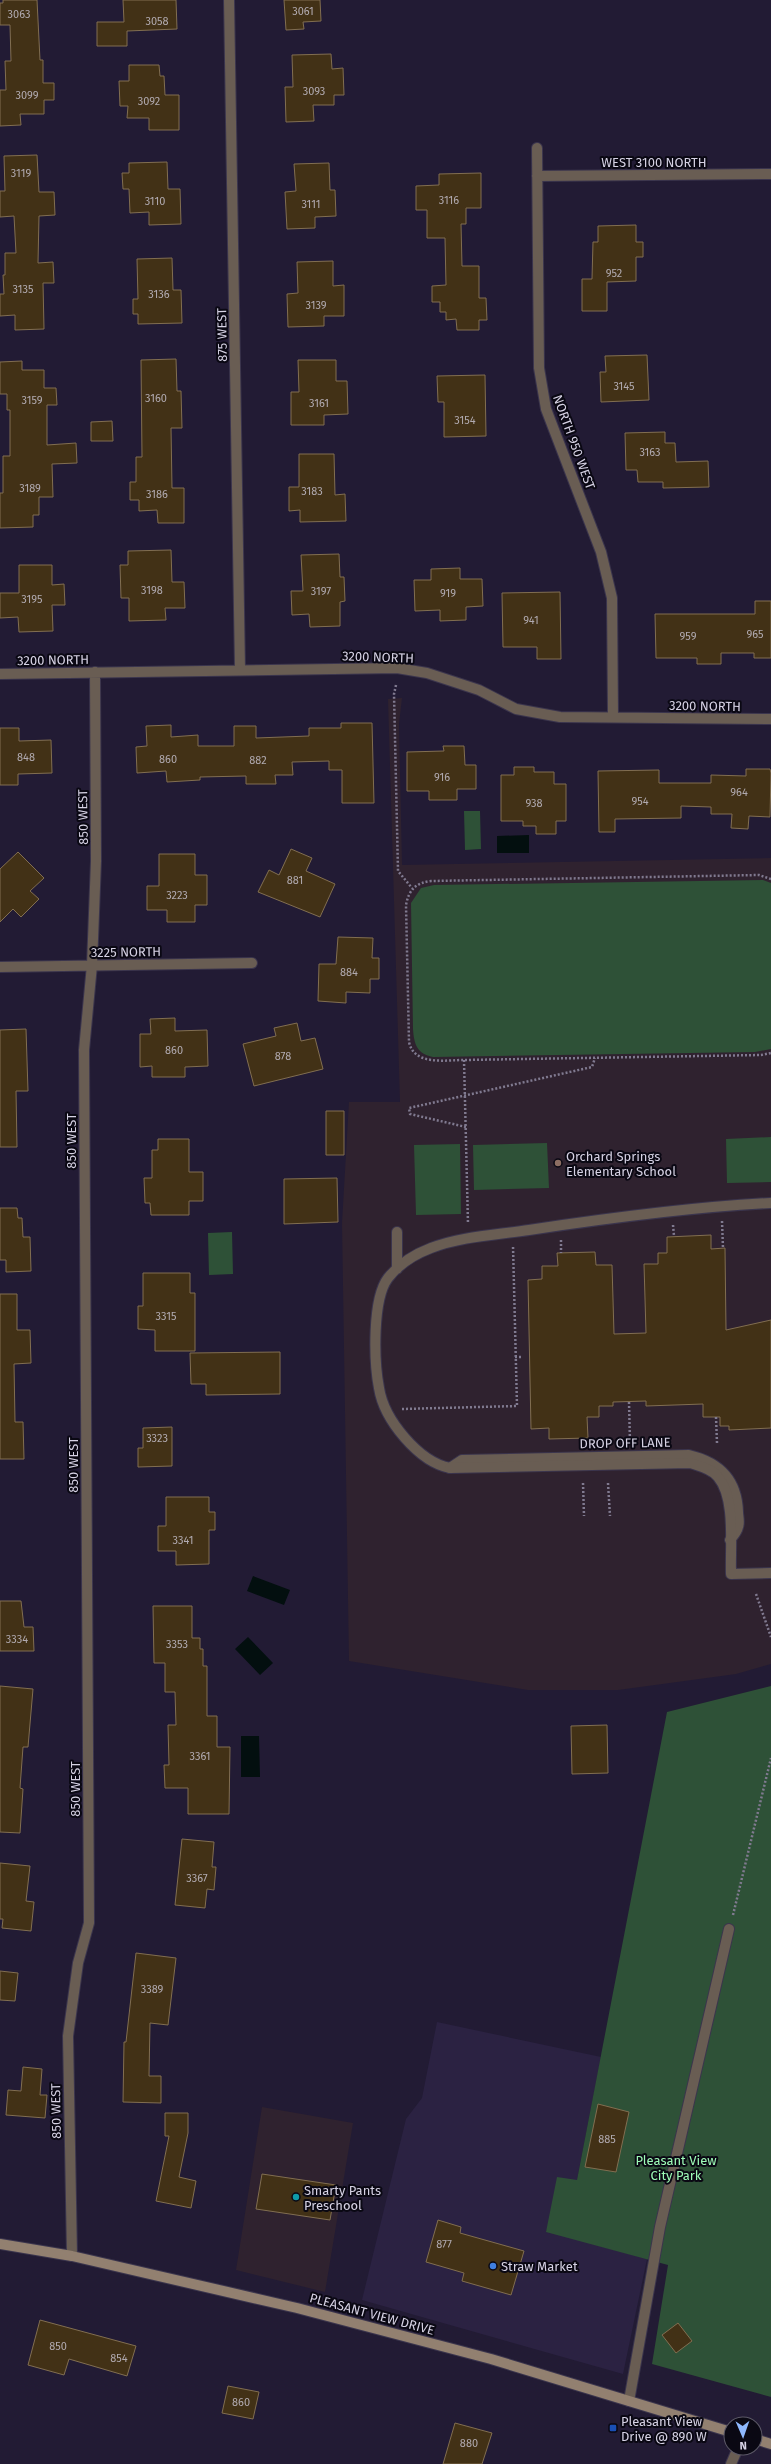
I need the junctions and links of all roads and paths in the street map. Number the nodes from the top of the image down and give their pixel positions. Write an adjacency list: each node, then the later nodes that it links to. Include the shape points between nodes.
1 (229, 0): 5 (street, 875 WEST)
2 (537, 148): 4 (street, NORTH 950 WEST)
3 (771, 174): 4 (street, WEST 3100 NORTH)
4 (537, 176): 9 (street, NORTH 950 WEST, via 539,368 546,409 601,552 612,598)
5 (240, 670): 6 (street, 3200 NORTH); 9 (street, 3200 NORTH, via 397,668 427,673 479,690 516,709 560,717)
6 (95, 672): 7 (street, 3200 NORTH); 14 (street, 850 WEST, via 96,861)
7 (0, 674)
8 (396, 685): 12 (path, via 394,694 398,871)
9 (613, 717): 10 (street, 3200 NORTH)
10 (771, 719)
11 (771, 878): 12 (path, via 759,874 431,881 421,882)
12 (412, 888): 18 (path, via 406,905 410,1048 428,1060)
13 (252, 963): 14 (street, 3225 NORTH)
14 (92, 966): 15 (street, 3225 NORTH); 49 (street, 850 WEST, via 84,1057 89,1923 78,1963 68,2036)
15 (0, 967)
16 (771, 1053): 17 (path, via 761,1056)
17 (595, 1058): 18 (path); 19 (path, via 592,1067)
18 (464, 1060): 19 (path)
19 (465, 1095): 20 (path); 20 (path, via 409,1108 410,1114)
20 (466, 1127): 24 (path)
21 (771, 1203): 31 (street, via 573,1223 448,1242 413,1256)
22 (722, 1220): 29 (path)
23 (673, 1224): 26 (path)
24 (468, 1229)
25 (397, 1232): 31 (street)
26 (674, 1236)
27 (561, 1237): 30 (path)
28 (513, 1245): 32 (path)
29 (723, 1248)
30 (561, 1253)
31 (397, 1269): 43 (street, via 388,1278 381,1294 377,1317 379,1389 383,1405 393,1422 427,1460 450,1468 690,1463 718,1476 726,1491 730,1574)
32 (515, 1357): 33 (path); 35 (path, via 517,1406)
33 (521, 1357)
34 (629, 1402): 38 (path)
35 (400, 1409)
36 (716, 1417): 37 (path)
37 (717, 1443)
38 (630, 1445)
39 (583, 1483): 41 (path)
40 (608, 1483): 42 (path)
41 (584, 1516)
42 (610, 1516)
43 (771, 1573)
44 (756, 1594): 45 (path)
45 (771, 1637)
46 (771, 1758): 47 (path)
47 (729, 1929): 50 (street, via 660,2227)
48 (0, 2244): 49 (main road, PLEASANT VIEW DRIVE)
49 (72, 2256): 50 (main road, PLEASANT VIEW DRIVE, via 297,2308 491,2359)
50 (630, 2401): 51 (main road, PLEASANT VIEW DRIVE)
51 (723, 2430)

